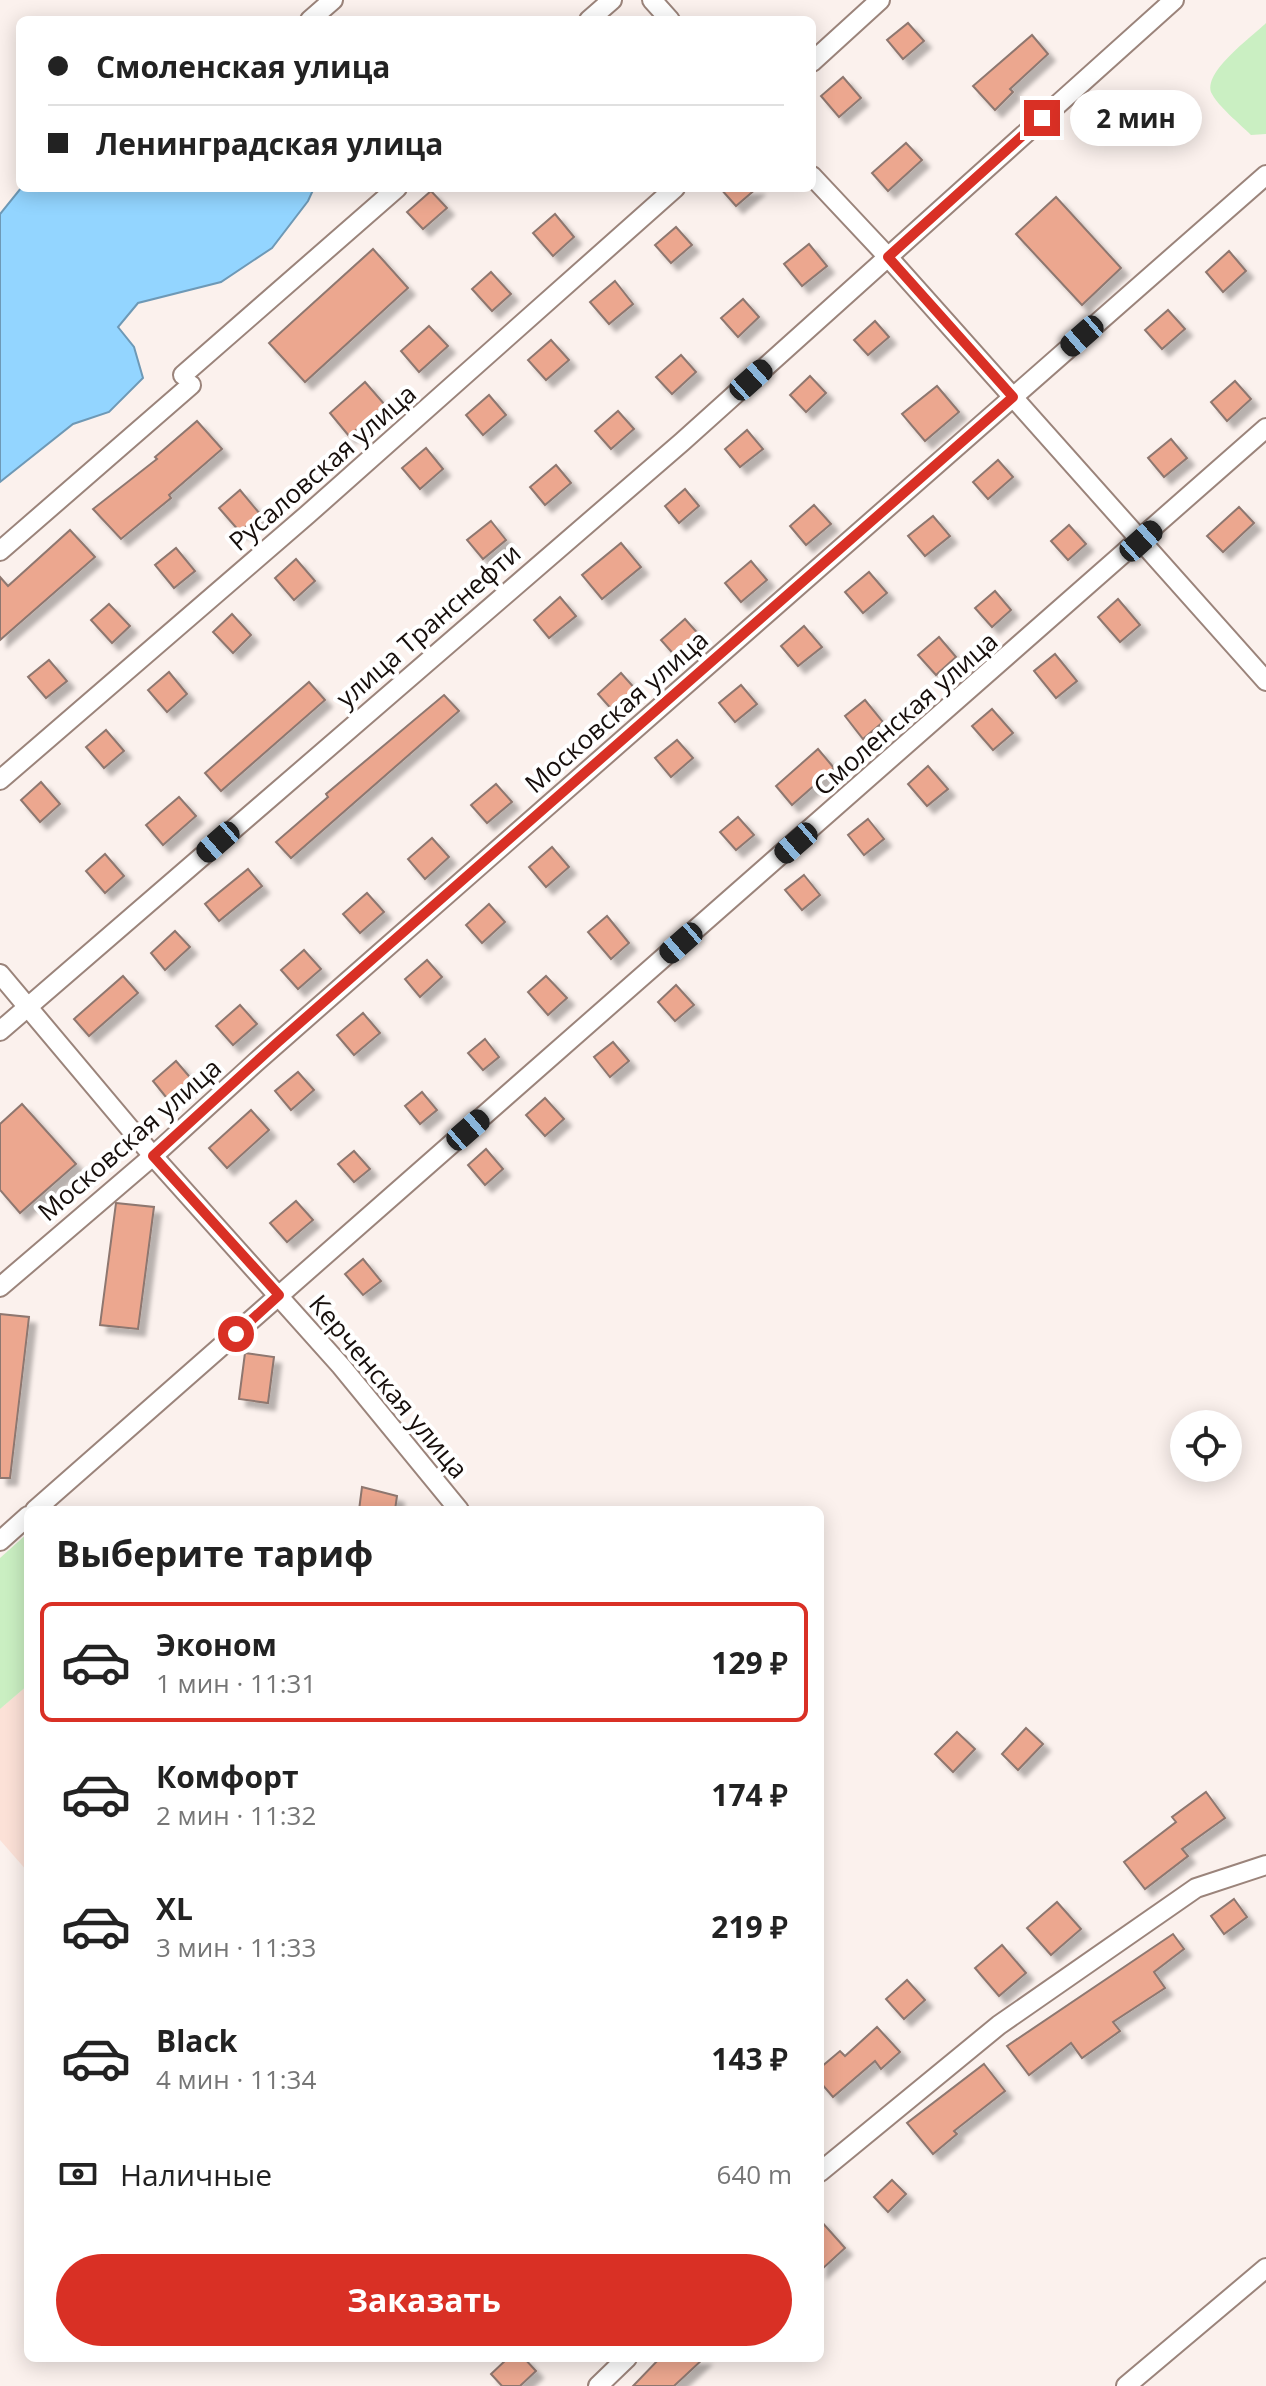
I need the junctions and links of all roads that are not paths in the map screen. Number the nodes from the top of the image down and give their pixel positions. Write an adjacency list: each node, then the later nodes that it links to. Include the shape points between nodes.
1 (333, 0): 6 (street)
2 (612, 0): 7 (street)
3 (652, 0): 8 (street)
4 (880, 0): 9 (street)
5 (1174, 0): 14 (street, улица Транснефти)
6 (315, 16)
7 (594, 16)
8 (666, 16)
9 (816, 58)
10 (1266, 175): 15 (street, Московская улица)
11 (816, 180): 14 (street)
12 (393, 192): 18 (street)
13 (670, 192): 20 (street, Русаловская улица)
14 (888, 257): 15 (street); 22 (street, улица Транснефти, via 682,442)
15 (1013, 397): 17 (street); 24 (street, Московская улица)
16 (1266, 428): 17 (street, Смоленская улица)
17 (1141, 541): 19 (street); 26 (street, Смоленская улица)
18 (0, 551)
19 (1266, 681)
20 (0, 780)
21 (0, 974): 22 (street, Керченская улица)
22 (28, 1006): 23 (street, улица Транснефти); 24 (street, Керченская улица)
23 (0, 1031)
24 (153, 1156): 25 (street, Московская улица); 26 (street, Керченская улица)
25 (0, 1287)
26 (279, 1295): 27 (street, Смоленская улица); 28 (street, Керченская улица)
27 (40, 1506)
28 (456, 1506)
29 (24, 1520): 30 (street)
30 (0, 1541)
31 (1266, 1865): 32 (street, via 1196,1888 999,2025)
32 (824, 2169)
33 (1266, 2268): 36 (street)
34 (623, 2362): 35 (street)
35 (598, 2386)
36 (1126, 2386)

